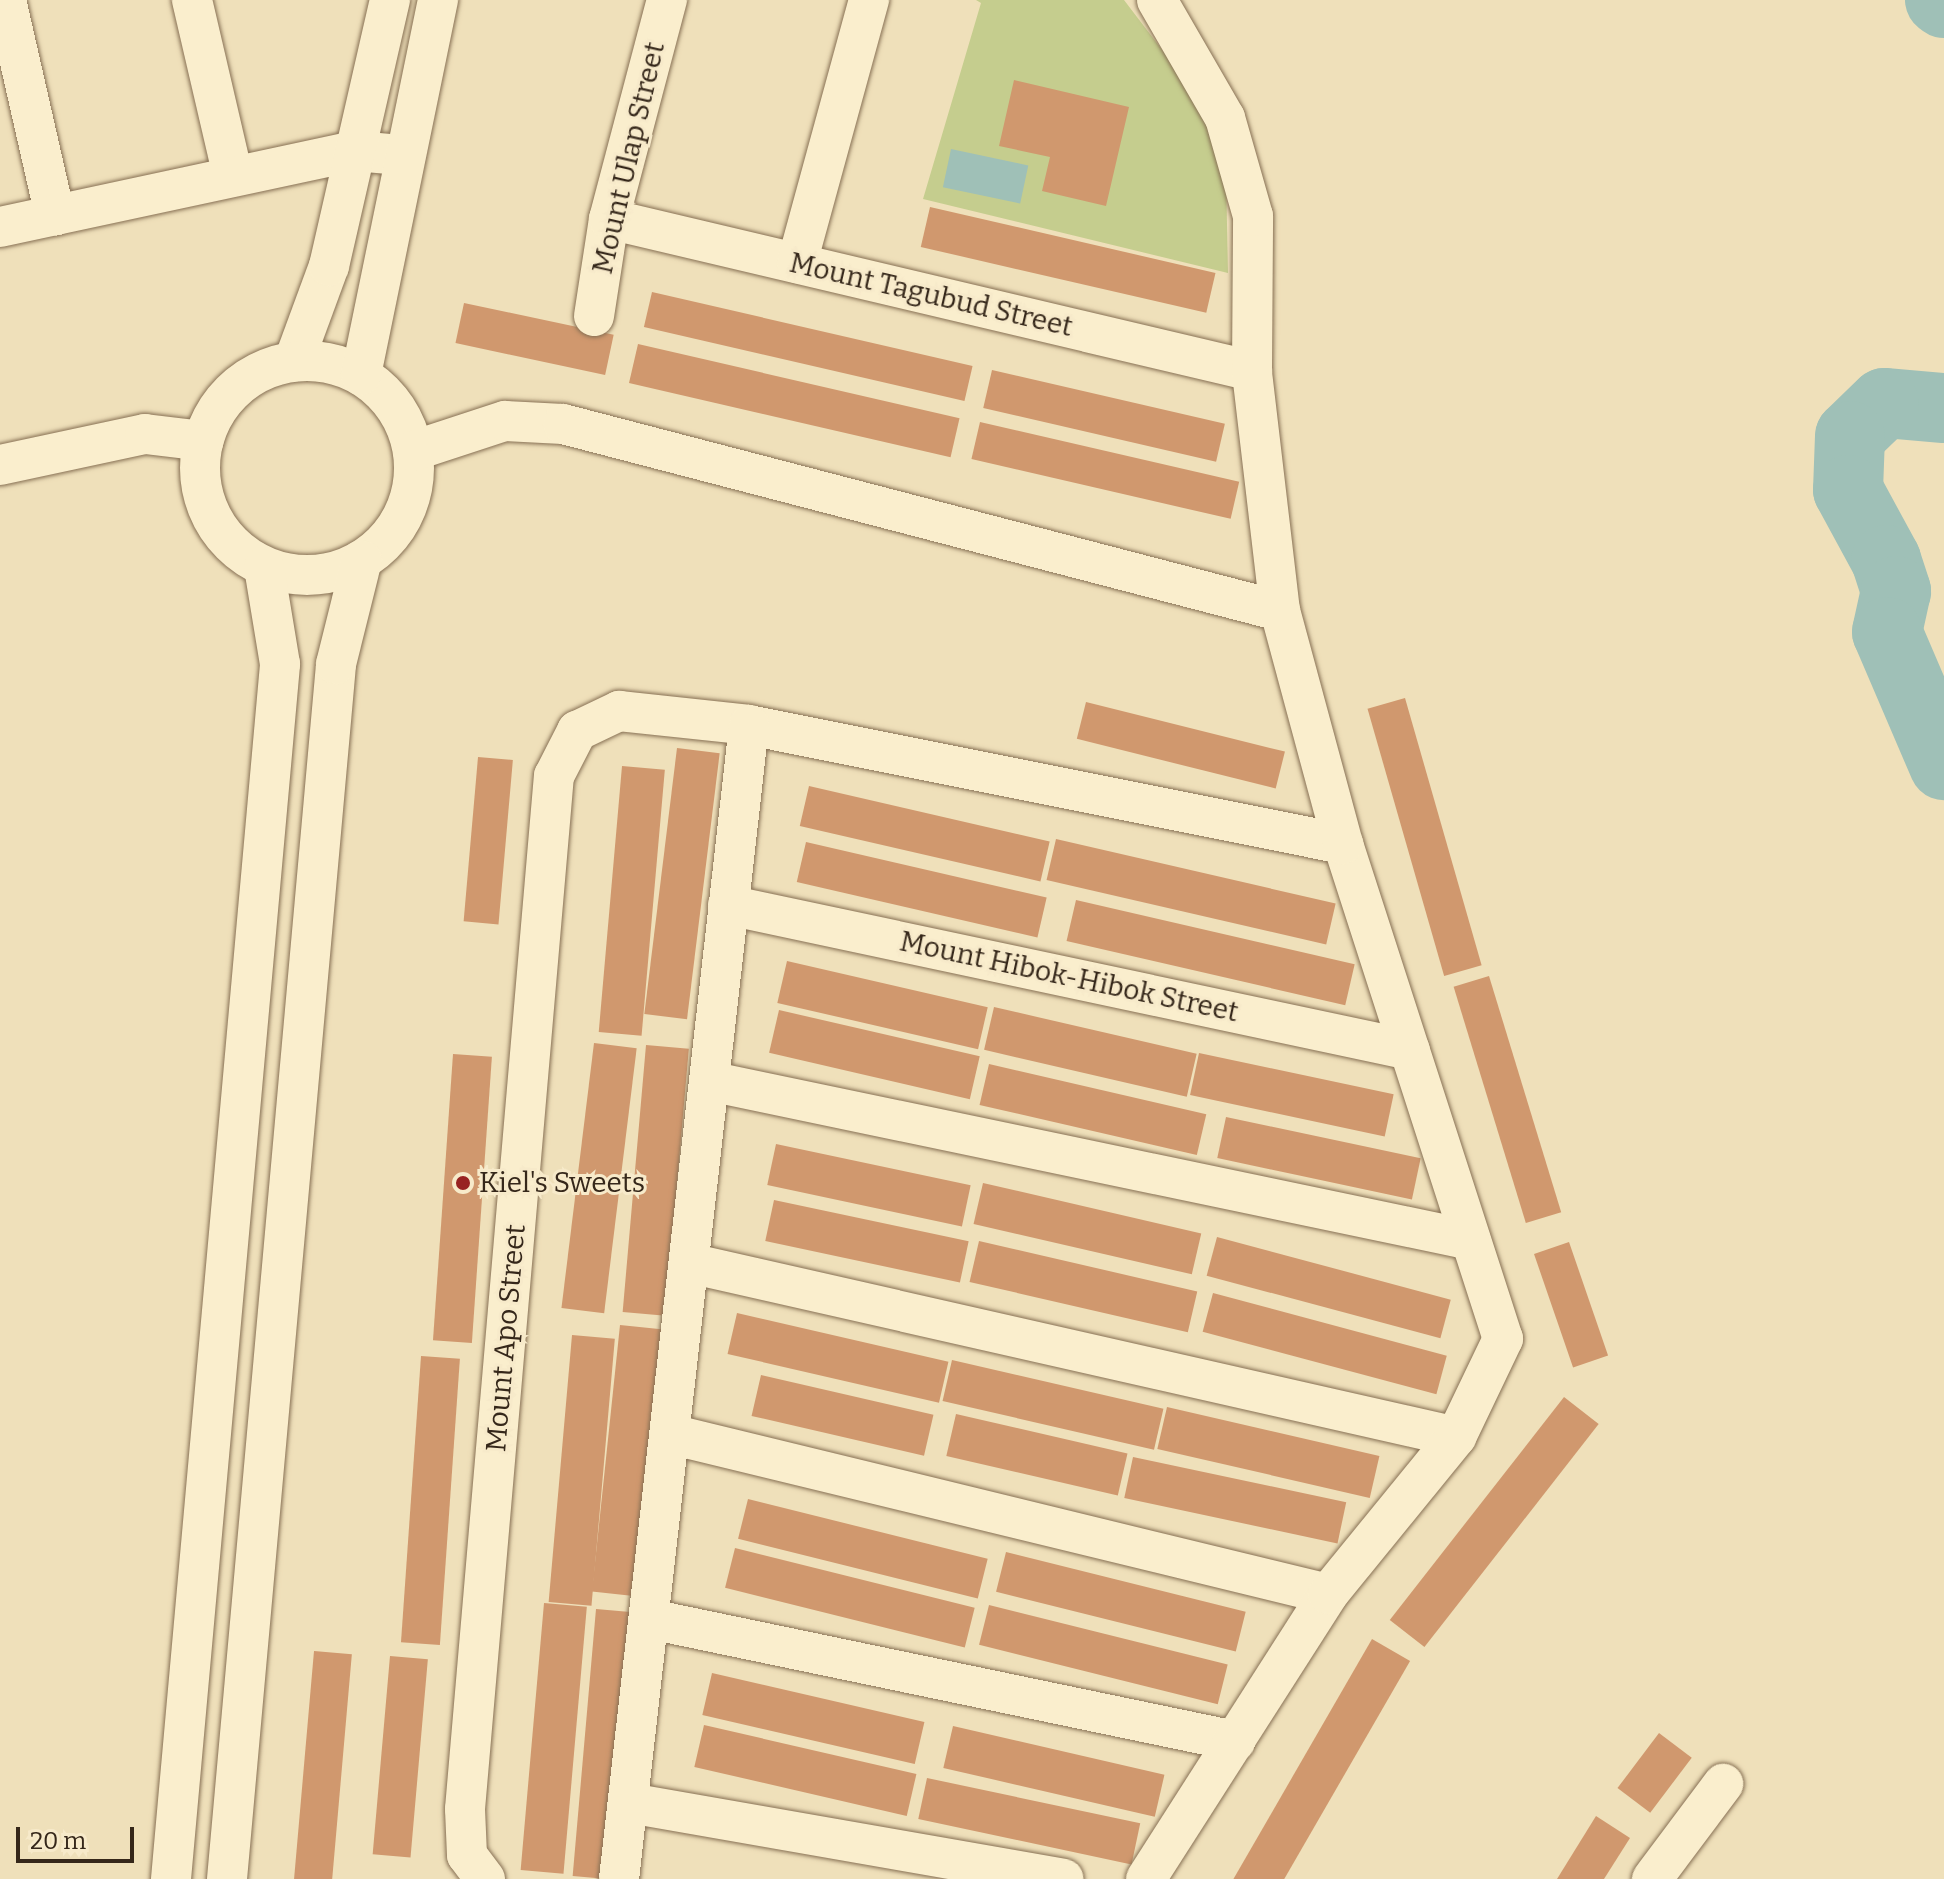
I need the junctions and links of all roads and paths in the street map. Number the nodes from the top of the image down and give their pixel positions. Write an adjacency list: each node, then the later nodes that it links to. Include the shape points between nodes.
1 (6, 0): 11 (street)
2 (192, 0): 10 (street)
3 (390, 0): 8 (street)
4 (438, 0): 9 (street)
5 (667, 0): 12 (street, Mount Ulap Street)
6 (869, 0): 14 (street)
7 (1157, 0): 17 (street, via 1225,118 1253,216)
8 (355, 151): 9 (street); 10 (street); 16 (street, via 329,266)
9 (401, 155): 18 (street)
10 (233, 176): 11 (street)
11 (55, 215): 13 (street)
12 (609, 219): 14 (street, Mount Tagubud Street); 15 (street, Mount Ulap Street)
13 (0, 227)
14 (797, 263): 17 (street, Mount Tagubud Street)
15 (594, 316)
16 (294, 361): 18 (street, via 329,363); 19 (street, via 260,372 232,392)
17 (1252, 371): 24 (street)
18 (361, 375): 20 (street, via 386,394)
19 (204, 441): 21 (street, via 145,434); 23 (street, via 201,488 214,521 235,548)
20 (413, 451): 22 (street, via 404,513); 24 (street, via 505,421 563,424)
21 (0, 465)
22 (362, 560): 23 (street, via 298,575); 42 (street, via 336,664)
23 (264, 567): 41 (street, via 280,664)
24 (1280, 611): 26 (street)
25 (749, 725): 26 (street); 27 (street); 39 (street, Mount Apo Street, via 619,711 577,731 554,776)
26 (1343, 844): 28 (street)
27 (728, 905): 28 (street, Mount Hibok-Hibok Street); 29 (street)
28 (1410, 1050): 30 (street)
29 (709, 1081): 30 (street); 31 (street)
30 (1471, 1240): 33 (street, via 1503,1339)
31 (689, 1263): 32 (street); 33 (street)
32 (670, 1434): 34 (street); 35 (street)
33 (1456, 1437): 34 (street)
34 (1328, 1594): 36 (street)
35 (650, 1619): 36 (street); 38 (street)
36 (1235, 1741): 45 (street)
37 (1723, 1784): 40 (street)
38 (629, 1803): 43 (street); 44 (street)
39 (476, 1867)
40 (1663, 1874)
41 (171, 1879)
42 (227, 1879)
43 (619, 1879)
44 (1063, 1879)
45 (1146, 1879)

